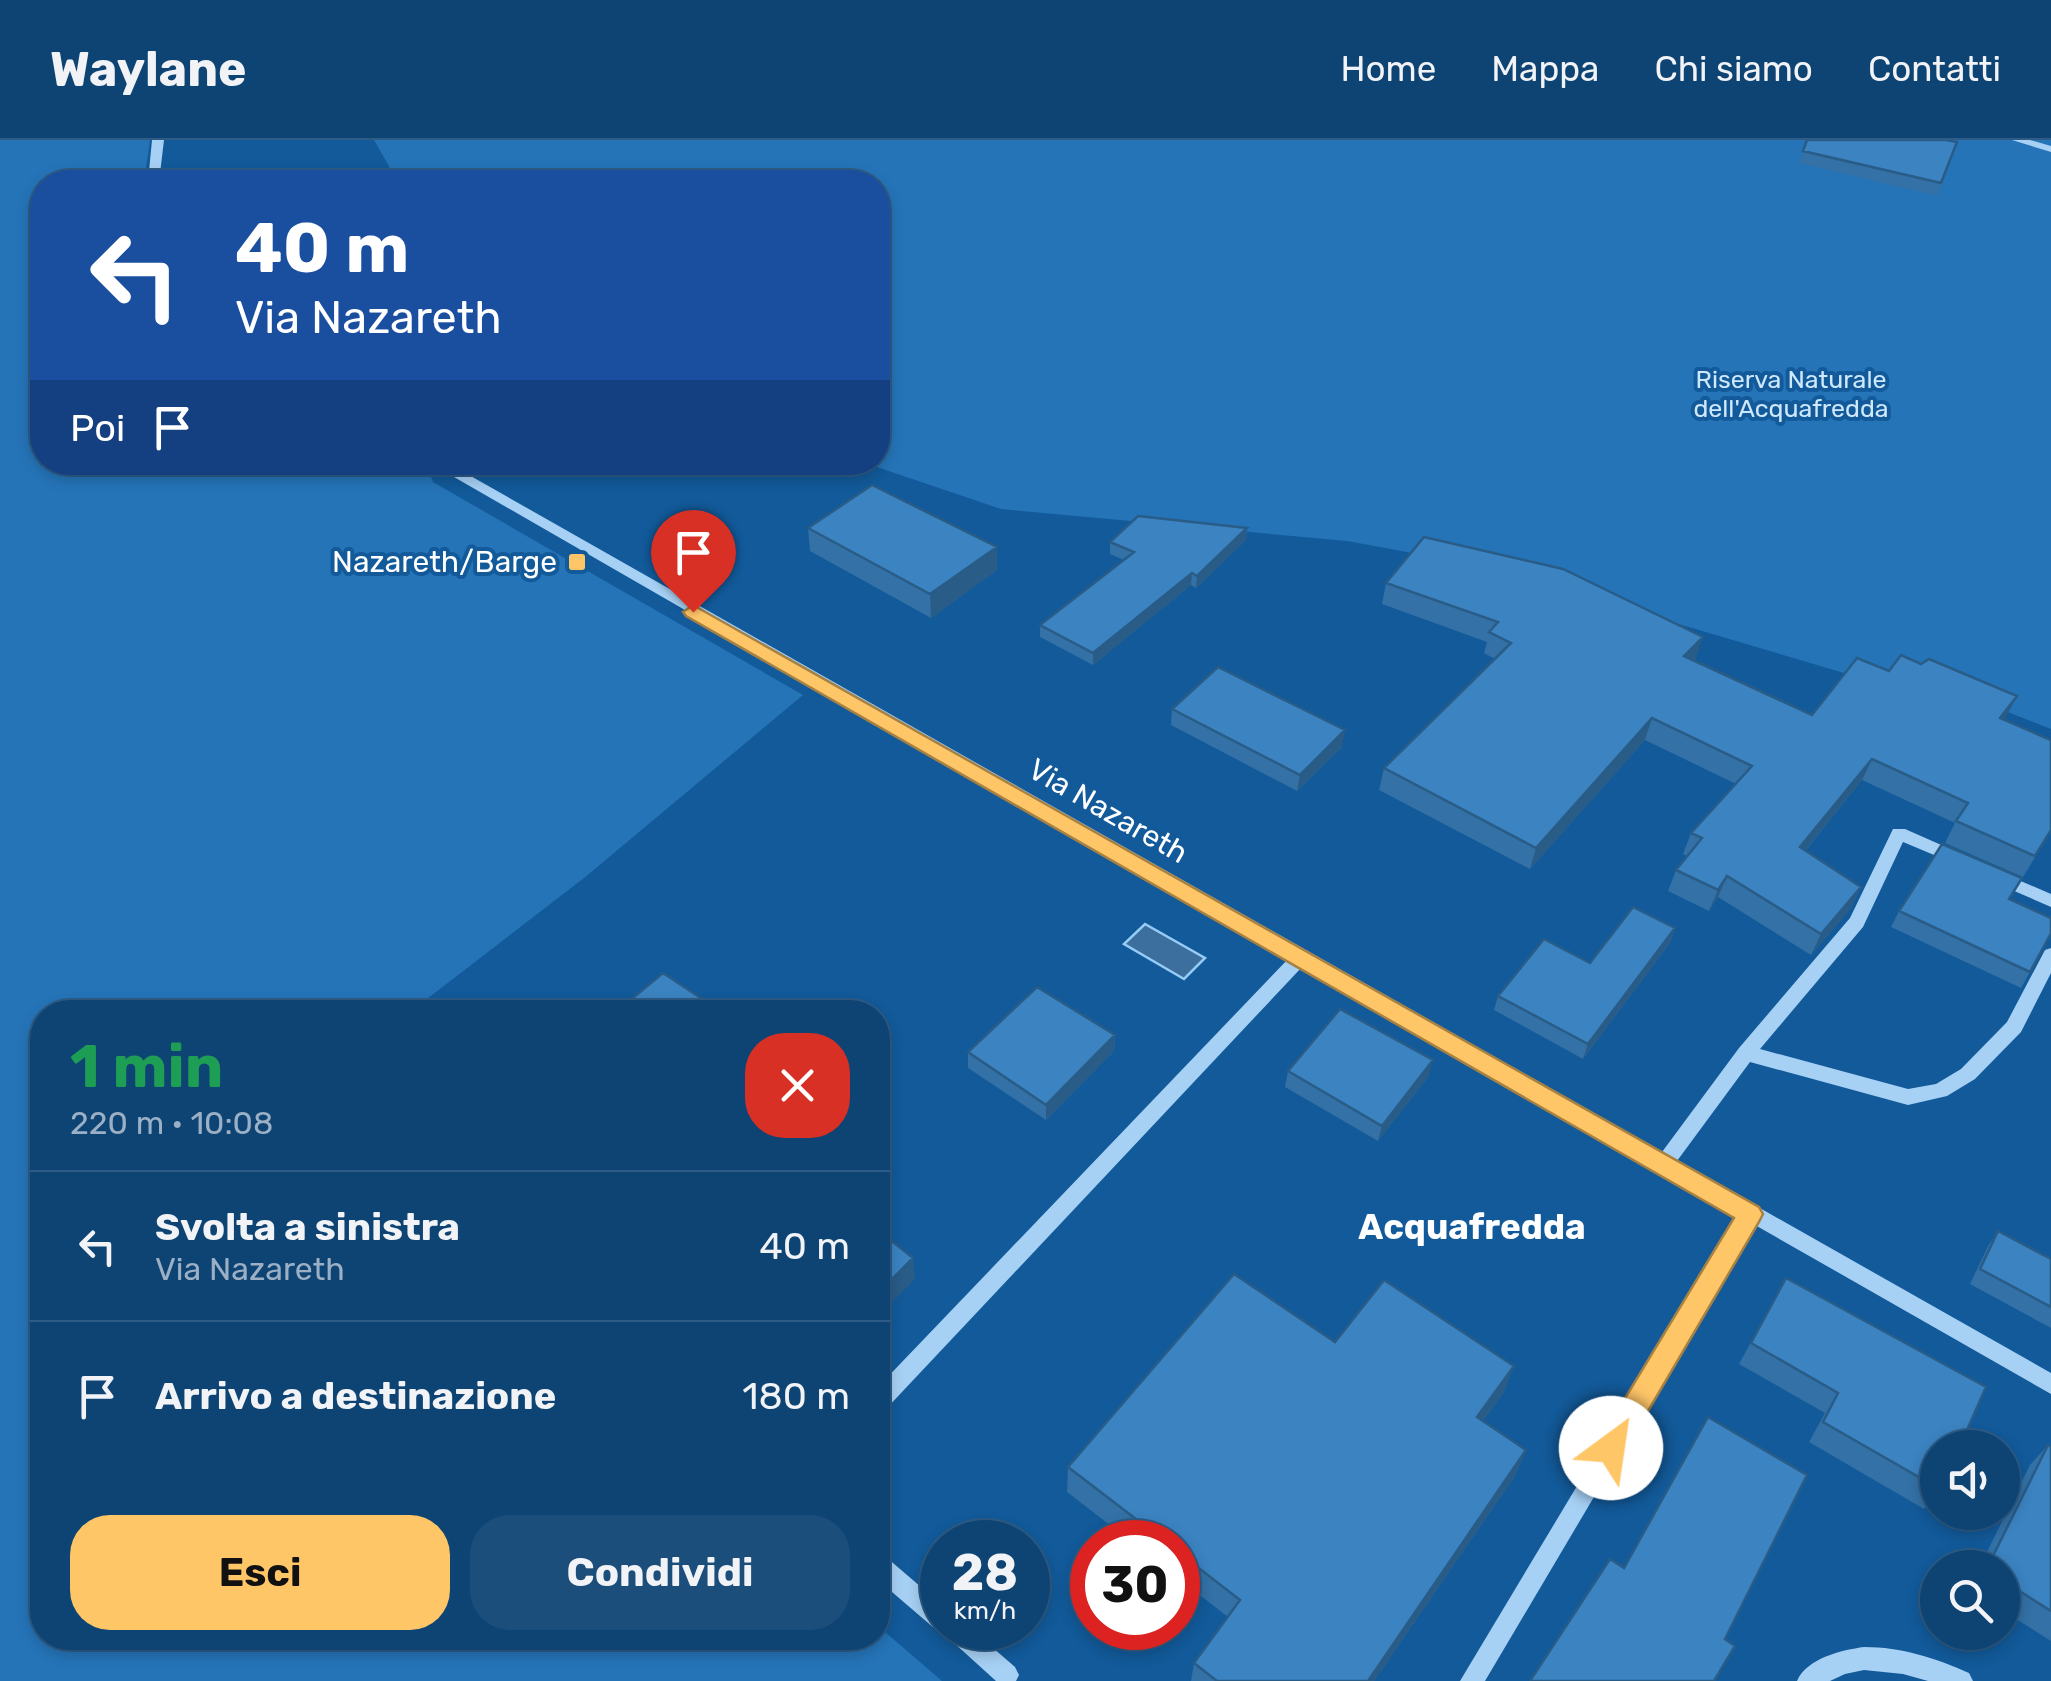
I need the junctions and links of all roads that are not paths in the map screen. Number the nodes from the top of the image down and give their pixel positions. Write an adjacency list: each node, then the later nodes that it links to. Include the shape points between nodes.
1 (158, 140): 4 (street)
2 (2018, 140): 3 (street)
3 (2051, 150)
4 (155, 170)
5 (457, 475): 8 (street, Via Nazareth)
6 (2051, 901): 9 (street, via 1899,832 1856,922)
7 (2051, 955): 9 (street, via 2014,1027 1968,1074 1940,1091 1908,1096)
8 (1302, 956): 10 (street, Via Nazareth); 13 (street)
9 (1746, 1053): 10 (street)
10 (1663, 1165): 11 (street, Via Nazareth)
11 (1750, 1214): 12 (street, Via Nazareth); 18 (street)
12 (2051, 1384)
13 (890, 1389)
14 (890, 1574): 15 (street)
15 (920, 1601)
16 (978, 1650): 17 (street)
17 (1007, 1674)
18 (1472, 1681)
19 (1809, 1681): 20 (street, via 1838,1663 1868,1657)
20 (1961, 1681)

